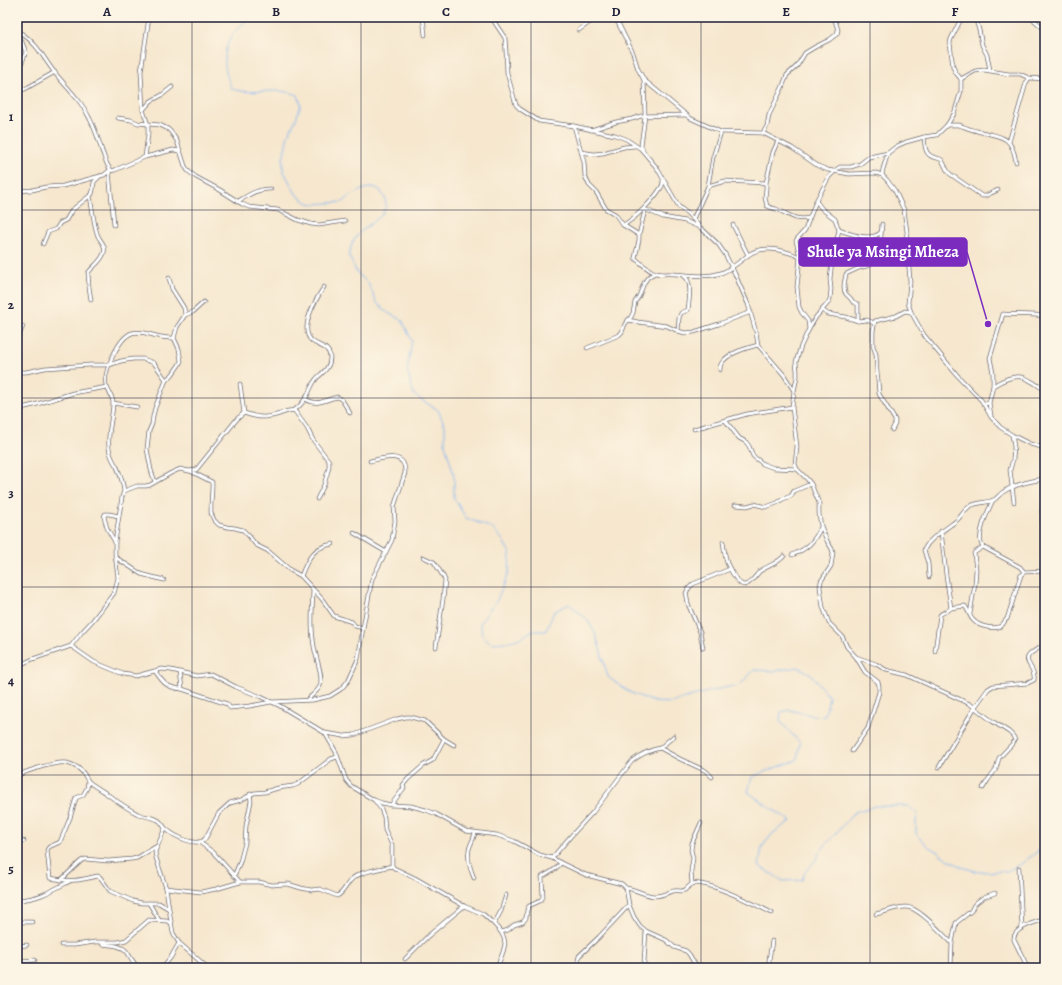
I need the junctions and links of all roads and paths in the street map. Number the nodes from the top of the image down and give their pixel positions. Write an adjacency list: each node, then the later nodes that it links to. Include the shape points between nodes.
1 (149, 17): 24 (street, via 141,72)
2 (423, 17): 14 (street)
3 (491, 17): 30 (street, via 505,38 507,73 516,105 539,121)
4 (592, 17): 12 (street, via 590,22)
5 (616, 17): 21 (street)
6 (834, 17): 33 (street, via 837,34 805,53 797,66 787,75)
7 (962, 17): 19 (street, via 950,43 953,67)
8 (976, 17): 16 (street)
9 (1028, 17): 10 (street)
10 (1045, 28)
11 (17, 30): 15 (street, via 26,52 21,65)
12 (579, 30)
13 (21, 34): 17 (street, via 29,38 40,50)
14 (425, 35)
15 (17, 66)
16 (990, 70): 18 (street, via 1020,74); 19 (street, via 974,71)
17 (55, 72): 23 (street); 45 (street, via 90,119)
18 (1029, 78): 20 (street); 37 (street)
19 (961, 79): 29 (street, via 959,101)
20 (1045, 79)
21 (644, 80): 25 (street); 26 (street)
22 (172, 87): 24 (street, via 151,100)
23 (17, 91)
24 (143, 110): 28 (street)
25 (687, 115): 26 (street); 32 (street)
26 (645, 116): 31 (street); 35 (street)
27 (118, 118): 28 (street)
28 (148, 125): 39 (street, via 160,125 171,132); 43 (street)
29 (947, 125): 34 (street, via 937,135); 37 (street, via 959,125 1000,136)
30 (574, 126): 31 (street); 40 (street)
31 (590, 130): 38 (street, via 615,135)
32 (720, 132): 33 (street); 51 (street)
33 (763, 133): 36 (street)
34 (924, 137): 42 (street, via 906,142); 53 (street, via 929,155 942,160 950,174 982,196)
35 (641, 140): 38 (street); 41 (street)
36 (778, 141): 46 (street, via 818,166); 50 (street)
37 (1009, 142): 44 (street, via 1015,151)
38 (636, 146): 40 (street, via 594,154); 41 (street)
39 (181, 152): 43 (street, via 173,150); 57 (street, via 184,166 188,171)
40 (581, 152): 64 (street, via 589,185 606,209 615,214)
41 (644, 153): 49 (street)
42 (888, 153): 46 (street); 48 (street)
43 (145, 157): 45 (street)
44 (1016, 162)
45 (110, 171): 47 (street); 63 (street)
46 (834, 171): 48 (street); 56 (street)
47 (101, 175): 54 (street, via 63,186); 55 (street, via 94,182)
48 (882, 175): 71 (street, via 895,191 904,210 907,232)
49 (663, 180): 58 (street, via 660,190); 60 (street, via 679,207)
50 (766, 183): 51 (street, via 725,181); 59 (street, via 766,206 796,219)
51 (708, 186): 60 (street)
52 (270, 189): 57 (street, via 264,188)
53 (998, 190)
54 (17, 191)
55 (90, 196): 70 (street, via 72,210 68,218 56,229 48,232); 80 (street, via 98,236 103,242 104,249 100,260 88,273)
56 (816, 201): 59 (street); 67 (street, via 835,219)
57 (237, 202): 61 (street, via 278,210 311,224)
58 (644, 209): 64 (street); 66 (street); 69 (street)
59 (809, 218): 74 (street, via 805,230 796,241)
60 (693, 219): 66 (street)
61 (345, 221)
62 (882, 224): 68 (street)
63 (114, 225)
64 (623, 225): 69 (street)
65 (733, 225): 73 (street)
66 (700, 227): 75 (street, via 718,244)
67 (839, 230): 68 (street, via 860,237 877,236); 82 (street, via 832,260 830,299)
68 (881, 232): 72 (street)
69 (639, 235): 76 (street, via 635,258)
70 (43, 244)
71 (905, 246): 72 (street); 84 (street, via 910,282 908,303)
72 (880, 248): 89 (street, via 870,265 848,273 845,277 844,291 851,297 852,302 858,304)
73 (748, 255): 74 (street, via 758,250 778,250); 75 (street)
74 (800, 257): 88 (street, via 797,287 799,307)
75 (732, 267): 77 (street, via 713,275); 83 (street)
76 (655, 273): 77 (street); 87 (street, via 644,283)
77 (682, 275): 94 (street, via 688,280 690,292 688,310 681,313)
78 (169, 278): 85 (street)
79 (324, 288): 108 (street, via 312,308 307,326 311,340 327,349 330,360)
80 (92, 300)
81 (204, 302): 85 (street)
82 (822, 310): 89 (street, via 828,314); 91 (street)
83 (751, 312): 94 (street, via 694,332); 97 (street)
84 (911, 312): 90 (street, via 905,311); 111 (street, via 924,335)
85 (186, 315): 95 (street, via 177,327)
86 (1045, 316): 104 (street, via 1003,314 990,358)
87 (628, 320): 94 (street, via 667,326); 98 (street, via 619,335)
88 (808, 321): 91 (street); 93 (street)
89 (858, 321): 90 (street, via 867,320)
90 (874, 323): 121 (street, via 873,346 879,394 895,420)
91 (813, 324): 93 (street)
92 (23, 326): 96 (street)
93 (809, 329): 107 (street, via 796,362 797,377)
94 (678, 331)
95 (174, 338): 99 (street, via 142,332 132,333 120,344); 102 (street, via 181,361)
96 (17, 341)
97 (758, 345): 100 (street, via 730,356 722,363); 107 (street)
98 (587, 348)
99 (109, 366): 101 (street, via 90,365); 102 (street, via 120,361 143,359 158,366); 105 (street)
100 (720, 370)
101 (17, 372)
102 (166, 380): 129 (street, via 153,416 147,448)
103 (240, 384): 116 (street)
104 (993, 386): 106 (street, via 1003,380 1021,377); 110 (street)
105 (106, 387): 109 (street, via 112,395); 114 (street, via 73,393)
106 (1045, 390)
107 (794, 391): 113 (street)
108 (305, 399): 115 (street); 117 (street, via 317,404 338,397)
109 (113, 402): 112 (street); 132 (street, via 108,447)
110 (989, 403): 111 (street); 118 (street)
111 (983, 404): 118 (street)
112 (137, 407)
113 (792, 407): 119 (street); 125 (street)
114 (17, 409)
115 (294, 410): 116 (street, via 277,416 263,417); 133 (street, via 329,461 324,485)
116 (244, 413): 126 (street, via 196,470)
117 (350, 413)
118 (991, 417): 122 (street)
119 (725, 420): 120 (street); 125 (street, via 739,438 746,442 753,456 763,464 774,468)
120 (694, 429)
121 (892, 430)
122 (1012, 435): 123 (street); 131 (street, via 1014,447 1010,470)
123 (1045, 448)
124 (370, 461): 146 (street, via 385,457 395,458 402,461 405,467 394,507 392,540)
125 (797, 469): 130 (street)
126 (189, 471): 129 (street, via 180,469); 155 (street, via 212,482 211,513 214,520 227,527 242,530 256,545)
127 (1045, 473): 128 (street)
128 (1044, 479): 131 (street); 143 (street)
129 (155, 482): 132 (street)
130 (811, 484): 136 (street, via 766,507 754,504); 138 (street, via 819,502)
131 (1013, 488): 134 (street); 135 (street)
132 (124, 490): 137 (street)
133 (317, 499)
134 (993, 500): 139 (street, via 971,505); 145 (street, via 980,540)
135 (1014, 502)
136 (735, 505)
137 (119, 516): 141 (street); 141 (street, via 105,514 104,517)
138 (821, 526): 148 (street, via 810,545); 167 (street, via 833,553 831,566 821,581 823,606 828,623 840,633)
139 (941, 532): 156 (street, via 924,550); 159 (street)
140 (354, 533): 146 (street)
141 (115, 542): 150 (street)
142 (723, 542): 152 (street)
143 (1044, 543): 147 (street)
144 (333, 544): 155 (street, via 314,551)
145 (983, 547): 153 (street, via 1020,567); 160 (street, via 974,553 976,570)
146 (386, 552): 161 (street, via 372,579)
147 (1045, 552)
148 (792, 555)
149 (784, 556): 152 (street, via 756,574 745,585 739,583)
150 (115, 557): 157 (street, via 141,574); 163 (street, via 118,578 114,592)
151 (423, 557): 164 (street, via 434,562 445,580)
152 (730, 570): 165 (street, via 694,584 686,593)
153 (1024, 572): 154 (street); 160 (street, via 1019,579 1006,619 1000,627 978,625)
154 (1045, 572)
155 (301, 576): 158 (street)
156 (929, 577)
157 (164, 580)
158 (313, 590): 161 (street, via 334,616); 172 (street, via 312,630 321,678 320,687)
159 (951, 608): 160 (street, via 965,606); 166 (street, via 940,615)
160 (970, 616)
161 (363, 628): 172 (street, via 358,660 348,681 330,696)
162 (1045, 645): 174 (street, via 1027,657 1035,677 1032,682 993,686)
163 (71, 646): 168 (street); 169 (street, via 94,662 123,674 136,676)
164 (436, 646)
165 (703, 648)
166 (934, 651)
167 (856, 657): 174 (street, via 886,670 907,675); 180 (street, via 865,672 879,686 879,692 868,728)
168 (17, 666)
169 (155, 671): 170 (street, via 166,669); 171 (street, via 165,684)
170 (180, 672): 171 (street); 173 (street, via 197,676 211,674)
171 (182, 689): 173 (street, via 227,704 230,708)
172 (307, 700): 173 (street)
173 (271, 702): 175 (street)
174 (975, 707): 182 (street); 186 (street, via 1009,732 1014,740 999,758 996,769)
175 (325, 733): 177 (street, via 354,735 397,719 411,717 425,721); 181 (street)
176 (674, 736): 179 (street)
177 (444, 739): 178 (street); 189 (street, via 433,760 408,779)
178 (454, 745)
179 (660, 748): 184 (street, via 706,771); 197 (street, via 652,749 632,761 593,812)
180 (852, 751)
181 (337, 757): 187 (street, via 298,784); 188 (street, via 348,783)
182 (939, 767)
183 (17, 776): 185 (street, via 65,762 77,766)
184 (712, 777)
185 (88, 781): 191 (street, via 136,813 158,820); 203 (street, via 83,795 76,798 60,842 47,850 50,878)
186 (983, 788)
187 (250, 794): 195 (street, via 225,807 205,839); 201 (street, via 245,843)
188 (374, 800): 189 (street); 199 (street, via 384,817 385,830 392,844)
189 (391, 805): 192 (street, via 426,810 461,829)
190 (702, 823): 206 (street, via 692,843)
191 (165, 828): 195 (street, via 181,839); 196 (street)
192 (475, 833): 197 (street, via 496,835); 202 (street, via 468,856)
193 (17, 841): 194 (street)
194 (24, 841)
195 (199, 842): 201 (street, via 213,852)
196 (157, 846): 203 (street, via 132,859 86,859); 207 (street, via 156,858)
197 (552, 858): 198 (street)
198 (560, 863): 208 (street, via 586,875 622,884); 226 (street, via 552,872 542,876 543,897 529,906 523,922)
199 (392, 866): 205 (street, via 372,870 353,878 337,896 323,890 301,888 292,884); 214 (street)
200 (1019, 868): 224 (street)
201 (234, 876): 205 (street)
202 (474, 878)
203 (61, 880): 204 (street)
204 (70, 881): 211 (street, via 41,896); 212 (street, via 97,876 110,891 133,901)
205 (240, 882): 207 (street, via 201,892)
206 (692, 884): 208 (street, via 684,890 655,896); 216 (street, via 711,886)
207 (166, 888): 215 (street)
208 (626, 888): 213 (street)
209 (995, 893): 230 (street, via 977,902 956,923)
210 (506, 895): 223 (street)
211 (17, 900)
212 (149, 903): 215 (street, via 160,903); 219 (street)
213 (629, 905): 225 (street, via 636,922); 241 (street, via 579,956)
214 (464, 906): 223 (street, via 483,914); 234 (street)
215 (169, 909): 222 (street)
216 (772, 913)
217 (876, 914): 230 (street, via 901,907 913,908)
218 (1045, 919): 224 (street)
219 (159, 920): 222 (street); 228 (street, via 149,920 126,940)
220 (17, 922): 221 (street)
221 (32, 922)
222 (171, 923): 229 (street)
223 (494, 924): 226 (street)
224 (1022, 928): 246 (street, via 1016,933 1014,940)
225 (646, 931): 242 (street); 243 (street, via 686,951)
226 (501, 932): 240 (street, via 505,944)
227 (772, 941): 244 (street)
228 (95, 942): 232 (street); 238 (street, via 123,948 133,964)
229 (179, 943): 237 (street); 239 (street)
230 (952, 943): 245 (street)
231 (27, 945): 233 (street)
232 (61, 945)
233 (17, 946)
234 (405, 959)
235 (35, 960): 236 (street)
236 (17, 961)
237 (206, 967)
238 (139, 968)
239 (162, 968)
240 (496, 968)
241 (581, 968)
242 (644, 968)
243 (698, 968)
244 (770, 968)
245 (951, 968)
246 (1028, 968)

